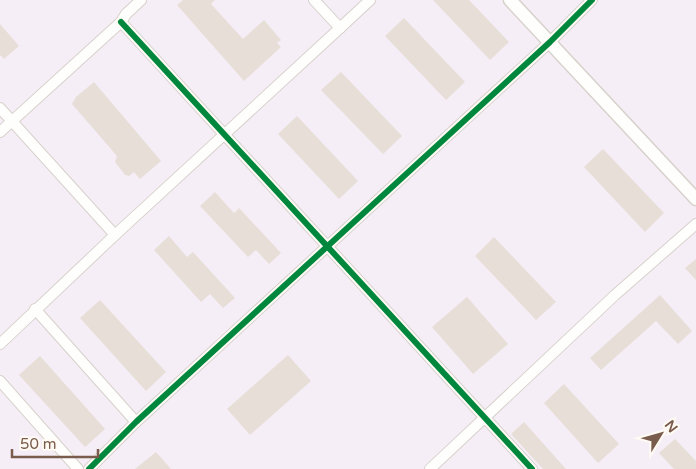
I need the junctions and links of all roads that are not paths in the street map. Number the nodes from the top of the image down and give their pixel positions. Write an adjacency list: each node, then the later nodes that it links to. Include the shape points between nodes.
1 (141, 0): 6 (street)
2 (314, 0): 7 (street)
3 (370, 0): 7 (street)
4 (510, 0): 8 (street)
5 (592, 0): 8 (street)
6 (121, 22): 10 (street); 12 (street)
7 (340, 28): 12 (street)
8 (550, 42): 13 (street); 16 (street)
9 (0, 108): 10 (street)
10 (12, 120): 11 (street); 15 (street)
11 (0, 132)
12 (224, 134): 15 (street); 16 (street)
13 (696, 199)
14 (696, 224): 20 (street)
15 (115, 235): 17 (street)
16 (328, 246): 20 (street); 21 (street)
17 (35, 309): 18 (street); 21 (street)
18 (0, 344)
19 (0, 381): 22 (street)
20 (486, 418): 24 (street); 25 (street)
21 (136, 422): 23 (street)
22 (78, 469)
23 (89, 469)
24 (430, 469)
25 (532, 469)

